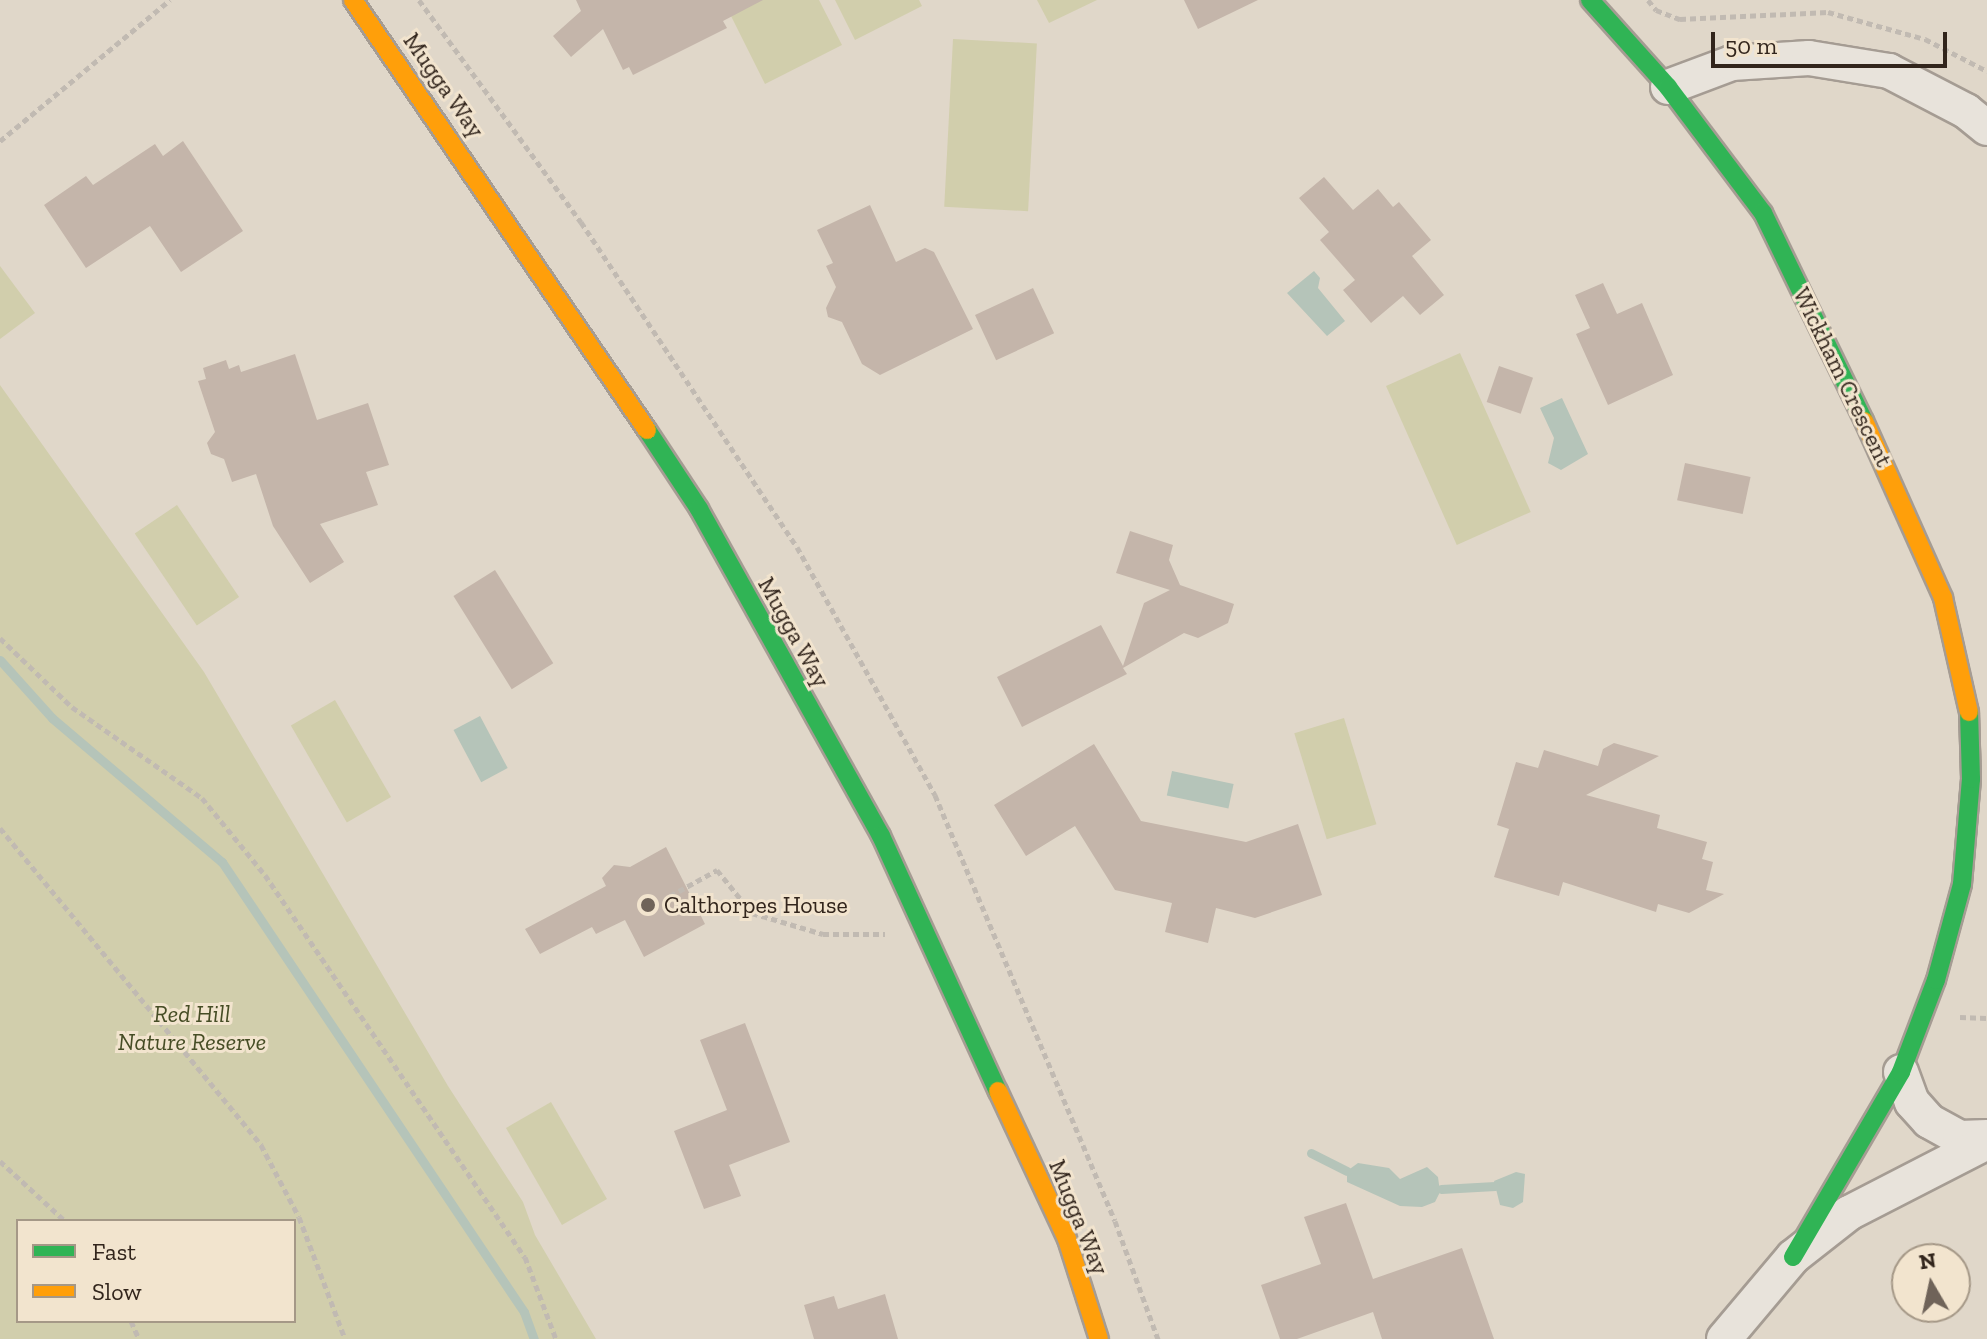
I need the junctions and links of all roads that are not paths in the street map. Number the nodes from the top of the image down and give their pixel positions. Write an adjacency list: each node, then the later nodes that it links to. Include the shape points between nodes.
1 (353, 0): 9 (main road, Mugga Way, via 484,185 699,509 881,836 1067,1239)
2 (1590, 0): 3 (main road, Wickham Crescent)
3 (1668, 87): 4 (street, via 1732,63 1809,58 1889,71 1966,111); 5 (main road, Wickham Crescent, via 1763,213 1912,522)
4 (1987, 128)
5 (1978, 685): 6 (main road, Wickham Crescent, via 1962,884 1936,980)
6 (1901, 1072): 7 (street, via 1912,1102 1929,1121 1960,1138); 8 (main road, Wickham Crescent)
7 (1987, 1140): 8 (street, via 1849,1213)
8 (1793, 1257): 10 (street)
9 (1099, 1339)
10 (1724, 1339)

